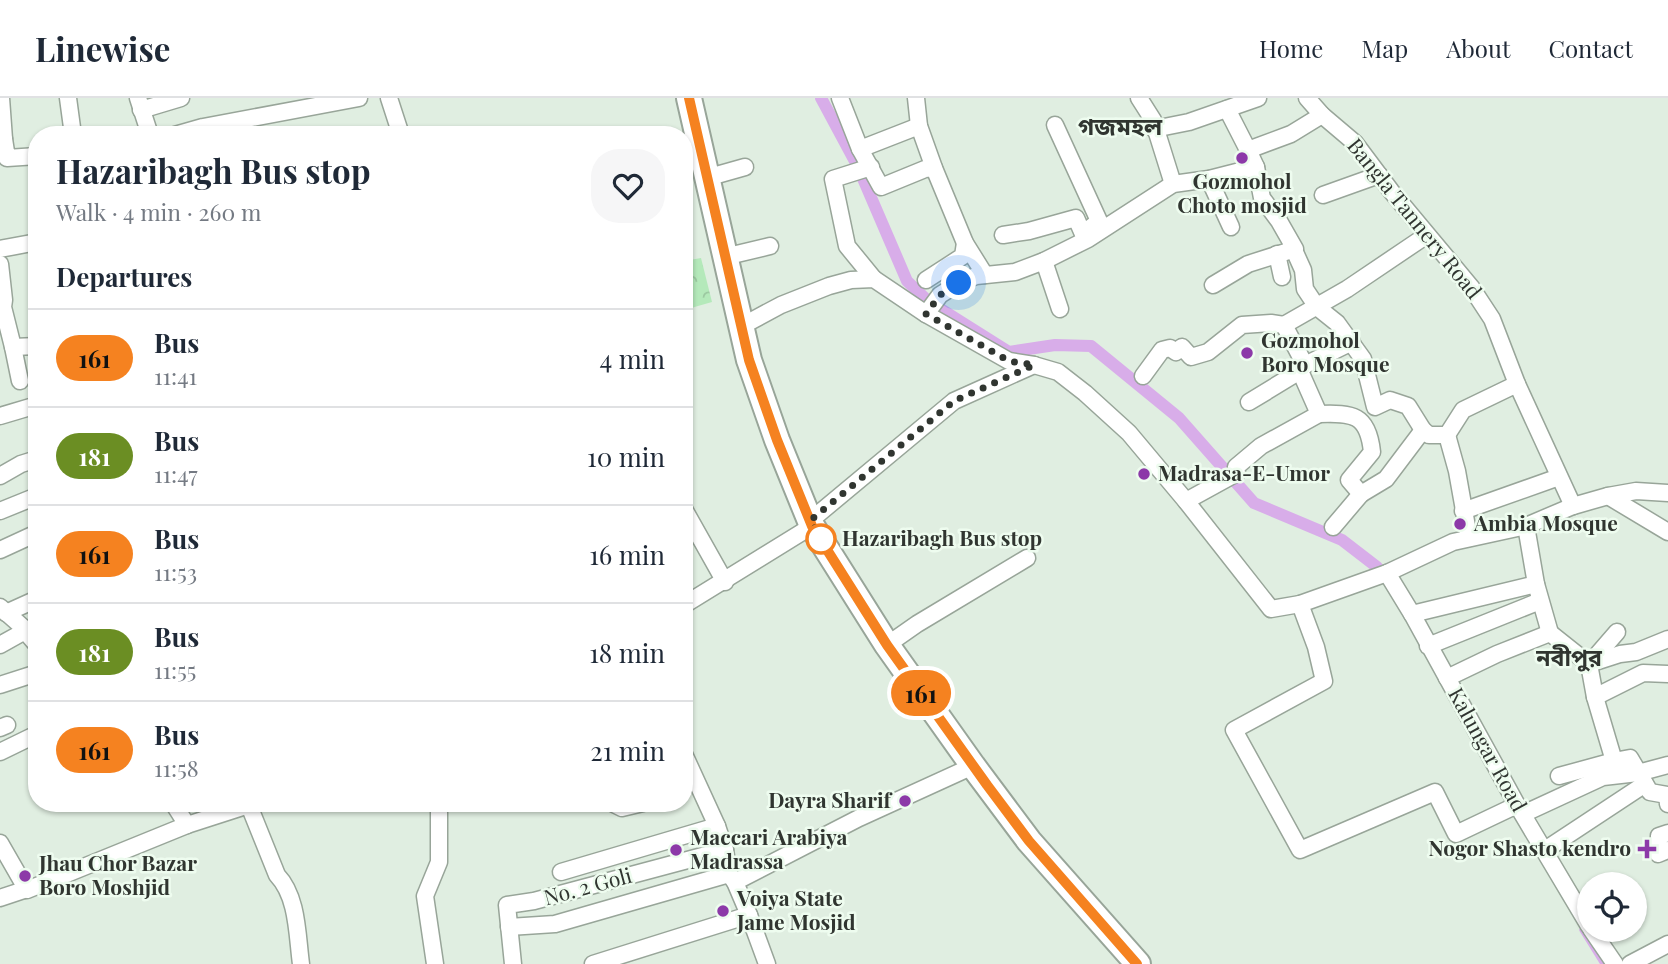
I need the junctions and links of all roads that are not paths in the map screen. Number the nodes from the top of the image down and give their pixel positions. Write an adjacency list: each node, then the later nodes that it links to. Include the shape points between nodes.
1 (1, 98): 22 (street)
2 (68, 98): 16 (street)
3 (181, 98): 12 (street)
4 (359, 98): 18 (street)
5 (389, 98): 19 (street)
6 (689, 98): 31 (highway)
7 (840, 98): 23 (street)
8 (916, 98): 20 (street)
9 (1139, 98): 21 (street)
10 (1258, 98): 13 (street)
11 (1307, 98): 14 (street, Bangla Tannery Road)
12 (140, 104): 17 (street)
13 (1227, 109): 21 (street); 24 (street)
14 (1322, 115): 24 (street, via 1292,134); 30 (street, Bangla Tannery Road, via 1355,143)
15 (1055, 125): 38 (street, via 1099,221)
16 (72, 126)
17 (147, 126)
18 (252, 126)
19 (398, 126)
20 (919, 126): 23 (street); 29 (street)
21 (1154, 129): 33 (street)
22 (2, 139): 25 (street, via 7,158)
23 (860, 149): 27 (street)
24 (1248, 150): 28 (street)
25 (28, 157)
26 (745, 167): 31 (street)
27 (870, 167): 29 (street, via 881,187); 50 (street, via 832,179 847,246)
28 (1256, 167): 32 (street); 43 (street, via 1262,198)
29 (934, 168): 39 (street)
30 (1379, 175): 34 (street); 37 (street, Bangla Tannery Road)
31 (706, 178): 45 (highway)
32 (1209, 179): 33 (street); 35 (street)
33 (1173, 184): 38 (street)
34 (1322, 195)
35 (1231, 227)
36 (1003, 235): 38 (street, via 1076,218)
37 (1427, 235): 53 (street); 65 (street, Bangla Tannery Road, via 1471,286 1492,319)
38 (1086, 236): 46 (street)
39 (965, 243): 48 (street); 51 (street, via 963,256)
40 (28, 244): 42 (street)
41 (770, 246): 45 (street)
42 (0, 249)
43 (1295, 250): 44 (street); 53 (street, via 1305,289)
44 (1277, 254): 49 (street); 52 (street, via 1248,264)
45 (724, 257): 57 (highway)
46 (1044, 261): 48 (street, via 1014,272); 54 (street)
47 (0, 264): 60 (street, via 3,307)
48 (985, 275): 55 (street, via 940,295)
49 (1282, 277)
50 (874, 279): 55 (street); 57 (street, via 829,286)
51 (926, 279)
52 (1213, 285)
53 (1317, 307): 56 (street); 58 (street, via 1338,323)
54 (1060, 309)
55 (926, 314): 61 (street, via 1009,361)
56 (1284, 325): 62 (street); 63 (street, via 1242,325 1208,352 1191,358 1182,347 1176,352 1162,349)
57 (740, 327): 85 (highway, via 777,440)
58 (1352, 342): 62 (street); 67 (street, via 1363,359)
59 (28, 346): 60 (street)
60 (13, 347): 64 (street)
61 (1034, 365): 81 (street, via 1058,372 1085,393 1129,433); 85 (street, via 954,401)
62 (1303, 368): 66 (street); 69 (street)
63 (1143, 376)
64 (20, 381)
65 (1517, 384): 73 (street, via 1463,410); 76 (street, Bangla Tannery Road)
66 (1249, 402)
67 (1375, 407): 71 (street); 72 (street, via 1390,400 1408,406)
68 (28, 408): 70 (street)
69 (1319, 414): 71 (street, via 1345,413); 81 (street, via 1261,446 1237,470)
70 (0, 416)
71 (1361, 420): 78 (street, via 1370,432 1372,452 1349,480)
72 (1423, 430): 73 (street, via 1429,435); 78 (street, via 1386,479)
73 (1447, 435): 84 (street)
74 (28, 462): 75 (street)
75 (0, 476)
76 (1559, 477): 82 (street, Bangla Tannery Road); 84 (street)
77 (1668, 493): 79 (street)
78 (1361, 494): 88 (street)
79 (1608, 495): 82 (street); 89 (street)
80 (28, 500): 83 (street)
81 (1186, 501): 100 (street, via 1271,608)
82 (1573, 506): 87 (street)
83 (0, 511)
84 (1463, 511): 91 (street)
85 (812, 523): 95 (street); 109 (highway)
86 (693, 525): 95 (street)
87 (1526, 526): 91 (street); 96 (street)
88 (1334, 527)
89 (1668, 532)
90 (28, 537): 92 (street)
91 (1469, 538): 94 (street, via 1453,541)
92 (0, 551)
93 (1027, 558): 109 (street)
94 (1387, 573): 100 (street); 102 (street, Kalungar Road)
95 (725, 582): 97 (street)
96 (1536, 584): 98 (street); 102 (street)
97 (693, 600)
98 (1540, 601): 106 (street); 110 (street)
99 (28, 602): 101 (street)
100 (1300, 604): 127 (street, via 1324,681 1234,730 1300,850 1435,792 1456,834)
101 (3, 610): 103 (street)
102 (1412, 614): 110 (street, Kalungar Road)
103 (28, 628)
104 (28, 630): 108 (street)
105 (1617, 632): 111 (street)
106 (1550, 633): 111 (street); 114 (street)
107 (1668, 639): 111 (street)
108 (0, 645)
109 (887, 645): 121 (highway)
110 (1428, 646): 114 (street, Kalungar Road)
111 (1589, 664): 116 (street)
112 (1668, 674): 116 (street, via 1643,673)
113 (28, 676): 115 (street)
114 (1447, 678): 127 (street, Kalungar Road)
115 (0, 685)
116 (1595, 696): 119 (street)
117 (28, 738): 118 (street)
118 (0, 752)
119 (1614, 761): 122 (street); 124 (street, via 1630,758)
120 (1668, 765): 124 (street)
121 (973, 766): 140 (street); 153 (highway, via 1029,841)
122 (1559, 776)
123 (1668, 781): 124 (street)
124 (1644, 783): 126 (street, via 1667,795); 127 (street, via 1603,777); 137 (street)
125 (693, 789): 133 (street)
126 (1668, 804)
127 (1520, 810): 137 (street, Kalungar Road)
128 (179, 812): 132 (street)
129 (226, 812): 132 (street)
130 (253, 812): 148 (street, via 292,903)
131 (439, 812): 149 (street, via 439,862 425,896)
132 (187, 825): 141 (street)
133 (717, 826): 136 (street); 139 (street)
134 (1668, 833): 138 (street, via 1659,836 1658,854)
135 (0, 843): 141 (street)
136 (725, 850): 140 (street); 145 (street, No. 2 Goli, via 507,905)
137 (1545, 850): 143 (street, Kalungar Road)
138 (1668, 850)
139 (561, 872)
140 (732, 878): 144 (street); 145 (street, via 555,924)
141 (27, 890): 142 (street)
142 (0, 898)
143 (1577, 905)
144 (750, 915): 151 (street); 152 (street)
145 (509, 927): 150 (street)
146 (1600, 942): 154 (street, Kalungar Road)
147 (1668, 944): 155 (street)
148 (300, 964)
149 (435, 964)
150 (513, 964)
151 (593, 964)
152 (767, 964)
153 (1138, 964)
154 (1615, 964)
155 (1630, 964)

